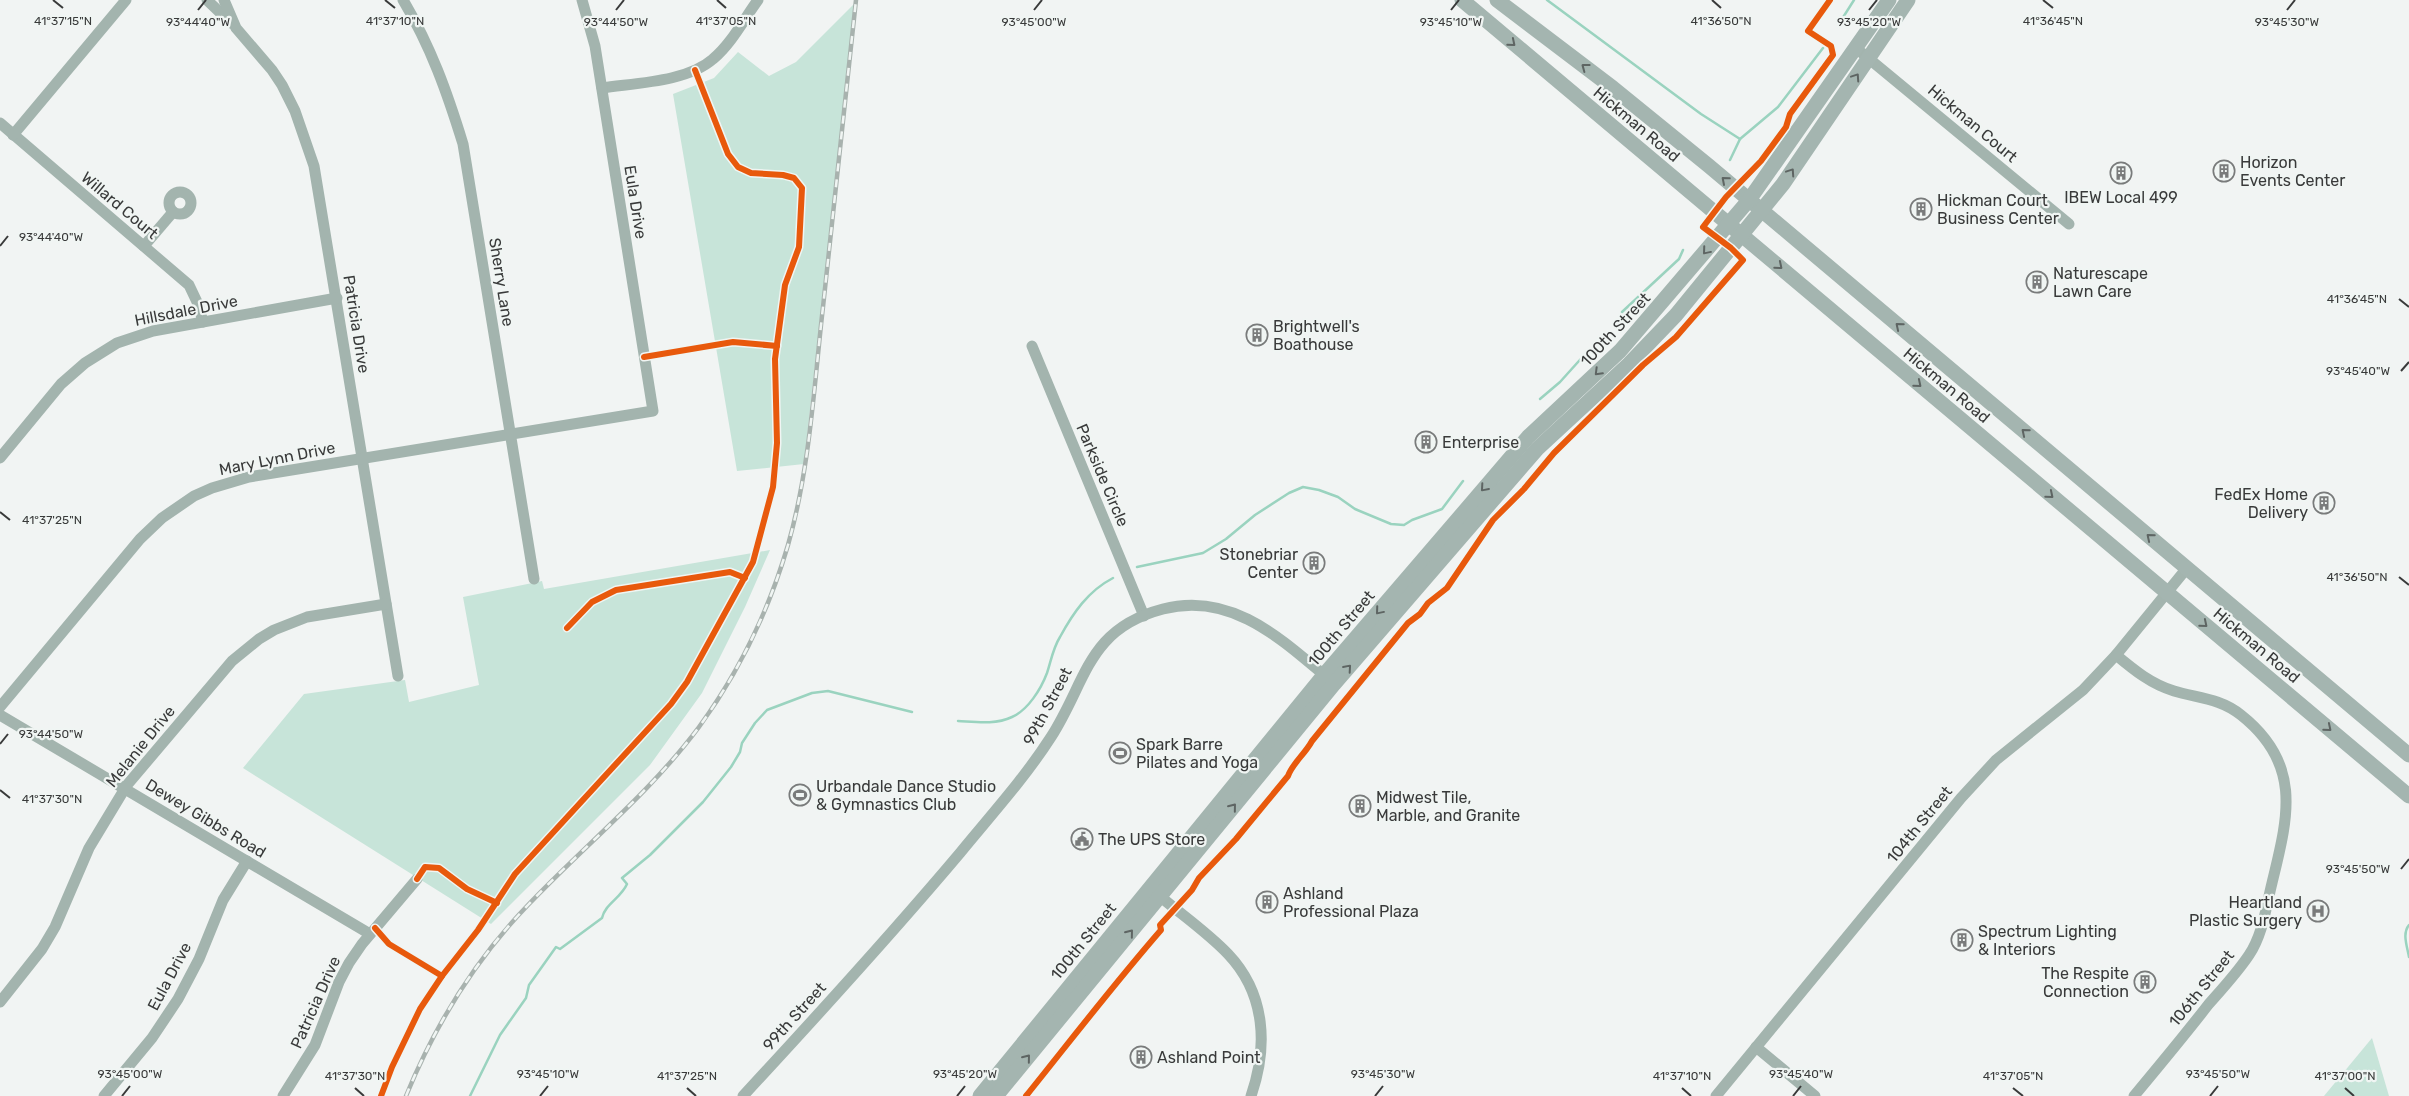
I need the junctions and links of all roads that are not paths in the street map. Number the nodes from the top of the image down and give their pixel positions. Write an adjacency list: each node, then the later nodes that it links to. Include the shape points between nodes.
1 (126, 0): 16 (street)
2 (206, 0): 11 (street)
3 (224, 0): 11 (street, Patricia Drive)
4 (403, 0): 28 (street, Sherry Lane, via 424,34 445,83 463,144)
5 (582, 0): 14 (street, Eula Drive, via 596,46)
6 (758, 0): 14 (street, via 724,48 700,68 686,74)
7 (1462, 0): 20 (main road, Hickman Road, one-way to 20)
8 (1497, 0): 17 (main road, Hickman Road, one-way to 8, via 1614,88)
9 (1889, 0): 12 (main road, 100th Street)
10 (1908, 0): 13 (main road, 100th Street)
11 (236, 28): 24 (street, Patricia Drive, via 282,85 306,138 314,166)
12 (1855, 48): 13 (street, Hickman Court); 17 (main road, 100th Street)
13 (1869, 58): 18 (main road, 100th Street, one-way to 13); 21 (street, Hickman Court)
14 (602, 88): 27 (street, Eula Drive)
15 (0, 124): 16 (street, Willard Court)
16 (13, 135): 23 (street, Willard Court)
17 (1749, 200): 18 (main road, Hickman Road); 20 (main road, 100th Street)
18 (1762, 211): 22 (main road, 100th Street); 31 (main road, Hickman Road, one-way to 18)
19 (173, 212): 23 (street)
20 (1729, 224): 22 (main road, Hickman Road); 38 (main road, 100th Street, one-way to 38, via 1620,351 1528,437)
21 (2069, 224)
22 (1742, 235): 33 (main road, Hickman Road, one-way to 33); 38 (main road, 100th Street, one-way to 22, via 1537,449 1629,364 1676,315)
23 (144, 246): 25 (street, Willard Court, via 189,286)
24 (337, 298): 25 (street, Hillsdale Drive); 30 (street, Patricia Drive)
25 (203, 322): 29 (street, Hillsdale Drive, via 135,336 100,352 61,384)
26 (1032, 346): 35 (street, Parkside Circle)
27 (653, 411): 28 (street, Mary Lynn Drive)
28 (510, 435): 30 (street, Mary Lynn Drive); 32 (street, Sherry Lane)
29 (0, 458)
30 (363, 459): 34 (street, Patricia Drive); 39 (street, Mary Lynn Drive, via 230,481 177,506 140,539)
31 (2187, 568): 33 (street, 104th Street); 41 (main road, Hickman Road)
32 (534, 580)
33 (2167, 592): 36 (street, 104th Street); 43 (main road, Hickman Road, one-way to 43)
34 (386, 604): 37 (street, Patricia Drive); 42 (street, Melanie Drive, via 307,617 259,639 232,662)
35 (1144, 616): 38 (street, 99th Street, via 1180,606 1230,610 1266,628); 52 (street, 99th Street, via 1103,645 1083,673 1054,734 1022,779 898,926)
36 (2116, 654): 49 (street, 104th Street, via 2077,696 1986,770 1960,798); 58 (street, 106th Street, via 2151,681 2174,691 2215,701 2240,714 2258,731 2275,756 2285,780 2287,800 2286,826 2265,912 2249,954)
37 (398, 676)
38 (1329, 680): 46 (main road, 100th Street)
39 (0, 707)
40 (0, 715): 42 (street, Dewey Gibbs Road)
41 (2409, 755)
42 (124, 789): 44 (street, Dewey Gibbs Road); 48 (street, Melanie Drive, via 89,848 55,927 42,949)
43 (2409, 796)
44 (247, 861): 47 (street, Dewey Gibbs Road); 50 (street, Eula Drive, via 223,900 199,959 178,999 152,1038)
45 (418, 879): 47 (street, Patricia Drive)
46 (1155, 892): 53 (main road, 100th Street); 54 (main road, 100th Street, one-way to 46); 55 (street, via 1228,954 1248,982 1260,1014 1263,1047)
47 (370, 934): 51 (street, Patricia Drive, via 346,969 315,1046)
48 (0, 1002)
49 (1756, 1047): 56 (street, 104th Street); 57 (street)
50 (104, 1096)
51 (283, 1096)
52 (743, 1096)
53 (980, 1096)
54 (996, 1096)
55 (1251, 1096)
56 (1716, 1096)
57 (1815, 1096)
58 (2134, 1096)

